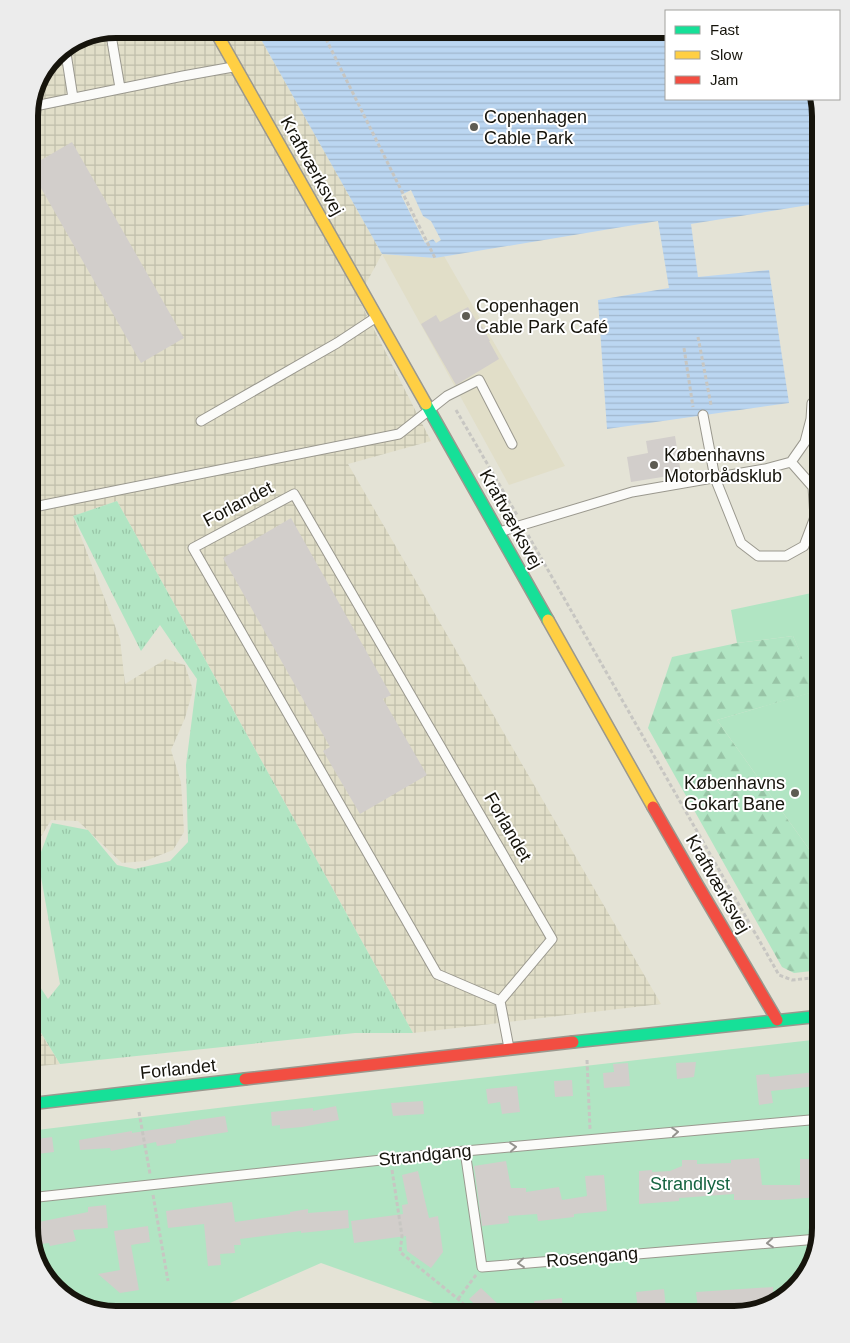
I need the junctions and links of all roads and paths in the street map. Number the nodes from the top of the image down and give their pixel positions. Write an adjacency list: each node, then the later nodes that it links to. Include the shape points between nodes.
1 (112, 38): 6 (lane)
2 (219, 38): 5 (street, Kraftværksvej)
3 (325, 38): 9 (path)
4 (66, 55): 7 (lane)
5 (236, 67): 6 (lane); 10 (street, Kraftværksvej)
6 (120, 88): 7 (lane)
7 (73, 98): 8 (lane)
8 (39, 105)
9 (435, 258)
10 (377, 317): 14 (street, Kraftværksvej); 16 (lane)
11 (698, 337): 15 (path)
12 (684, 348): 15 (path)
13 (812, 403): 18 (lane, via 805,442)
14 (430, 410): 17 (lane, via 447,396 478,380); 21 (lane, via 399,434); 23 (street, Kraftværksvej)
15 (704, 415): 19 (lane)
16 (201, 421)
17 (512, 444)
18 (791, 462): 19 (lane); 20 (lane)
19 (715, 478): 22 (lane, via 741,543 758,556 786,556 804,546); 23 (lane, via 632,492)
20 (812, 486)
21 (38, 506)
22 (812, 525)
23 (499, 532): 26 (street, Kraftværksvej, via 697,884)
24 (500, 1001): 24 (lane, Forlandet, via 552,939 294,494 193,548 437,974); 28 (lane)
25 (812, 1017): 26 (street, Forlandet)
26 (778, 1020): 27 (street, Forlandet)
27 (585, 1042): 28 (street, Forlandet); 31 (path)
28 (510, 1049): 29 (street, Forlandet)
29 (38, 1103)
30 (812, 1120): 31 (lane, Strandgang, one-way to 30)
31 (590, 1140): 32 (lane, Strandgang, one-way to 31)
32 (464, 1151): 33 (lane, Strandgang); 36 (lane)
33 (391, 1159): 34 (lane, Strandgang); 37 (path, via 402,1236 400,1252)
34 (38, 1197)
35 (812, 1240): 36 (lane, Rosengang, one-way to 36)
36 (482, 1266): 37 (path)
37 (458, 1299): 38 (path)
38 (465, 1306)

